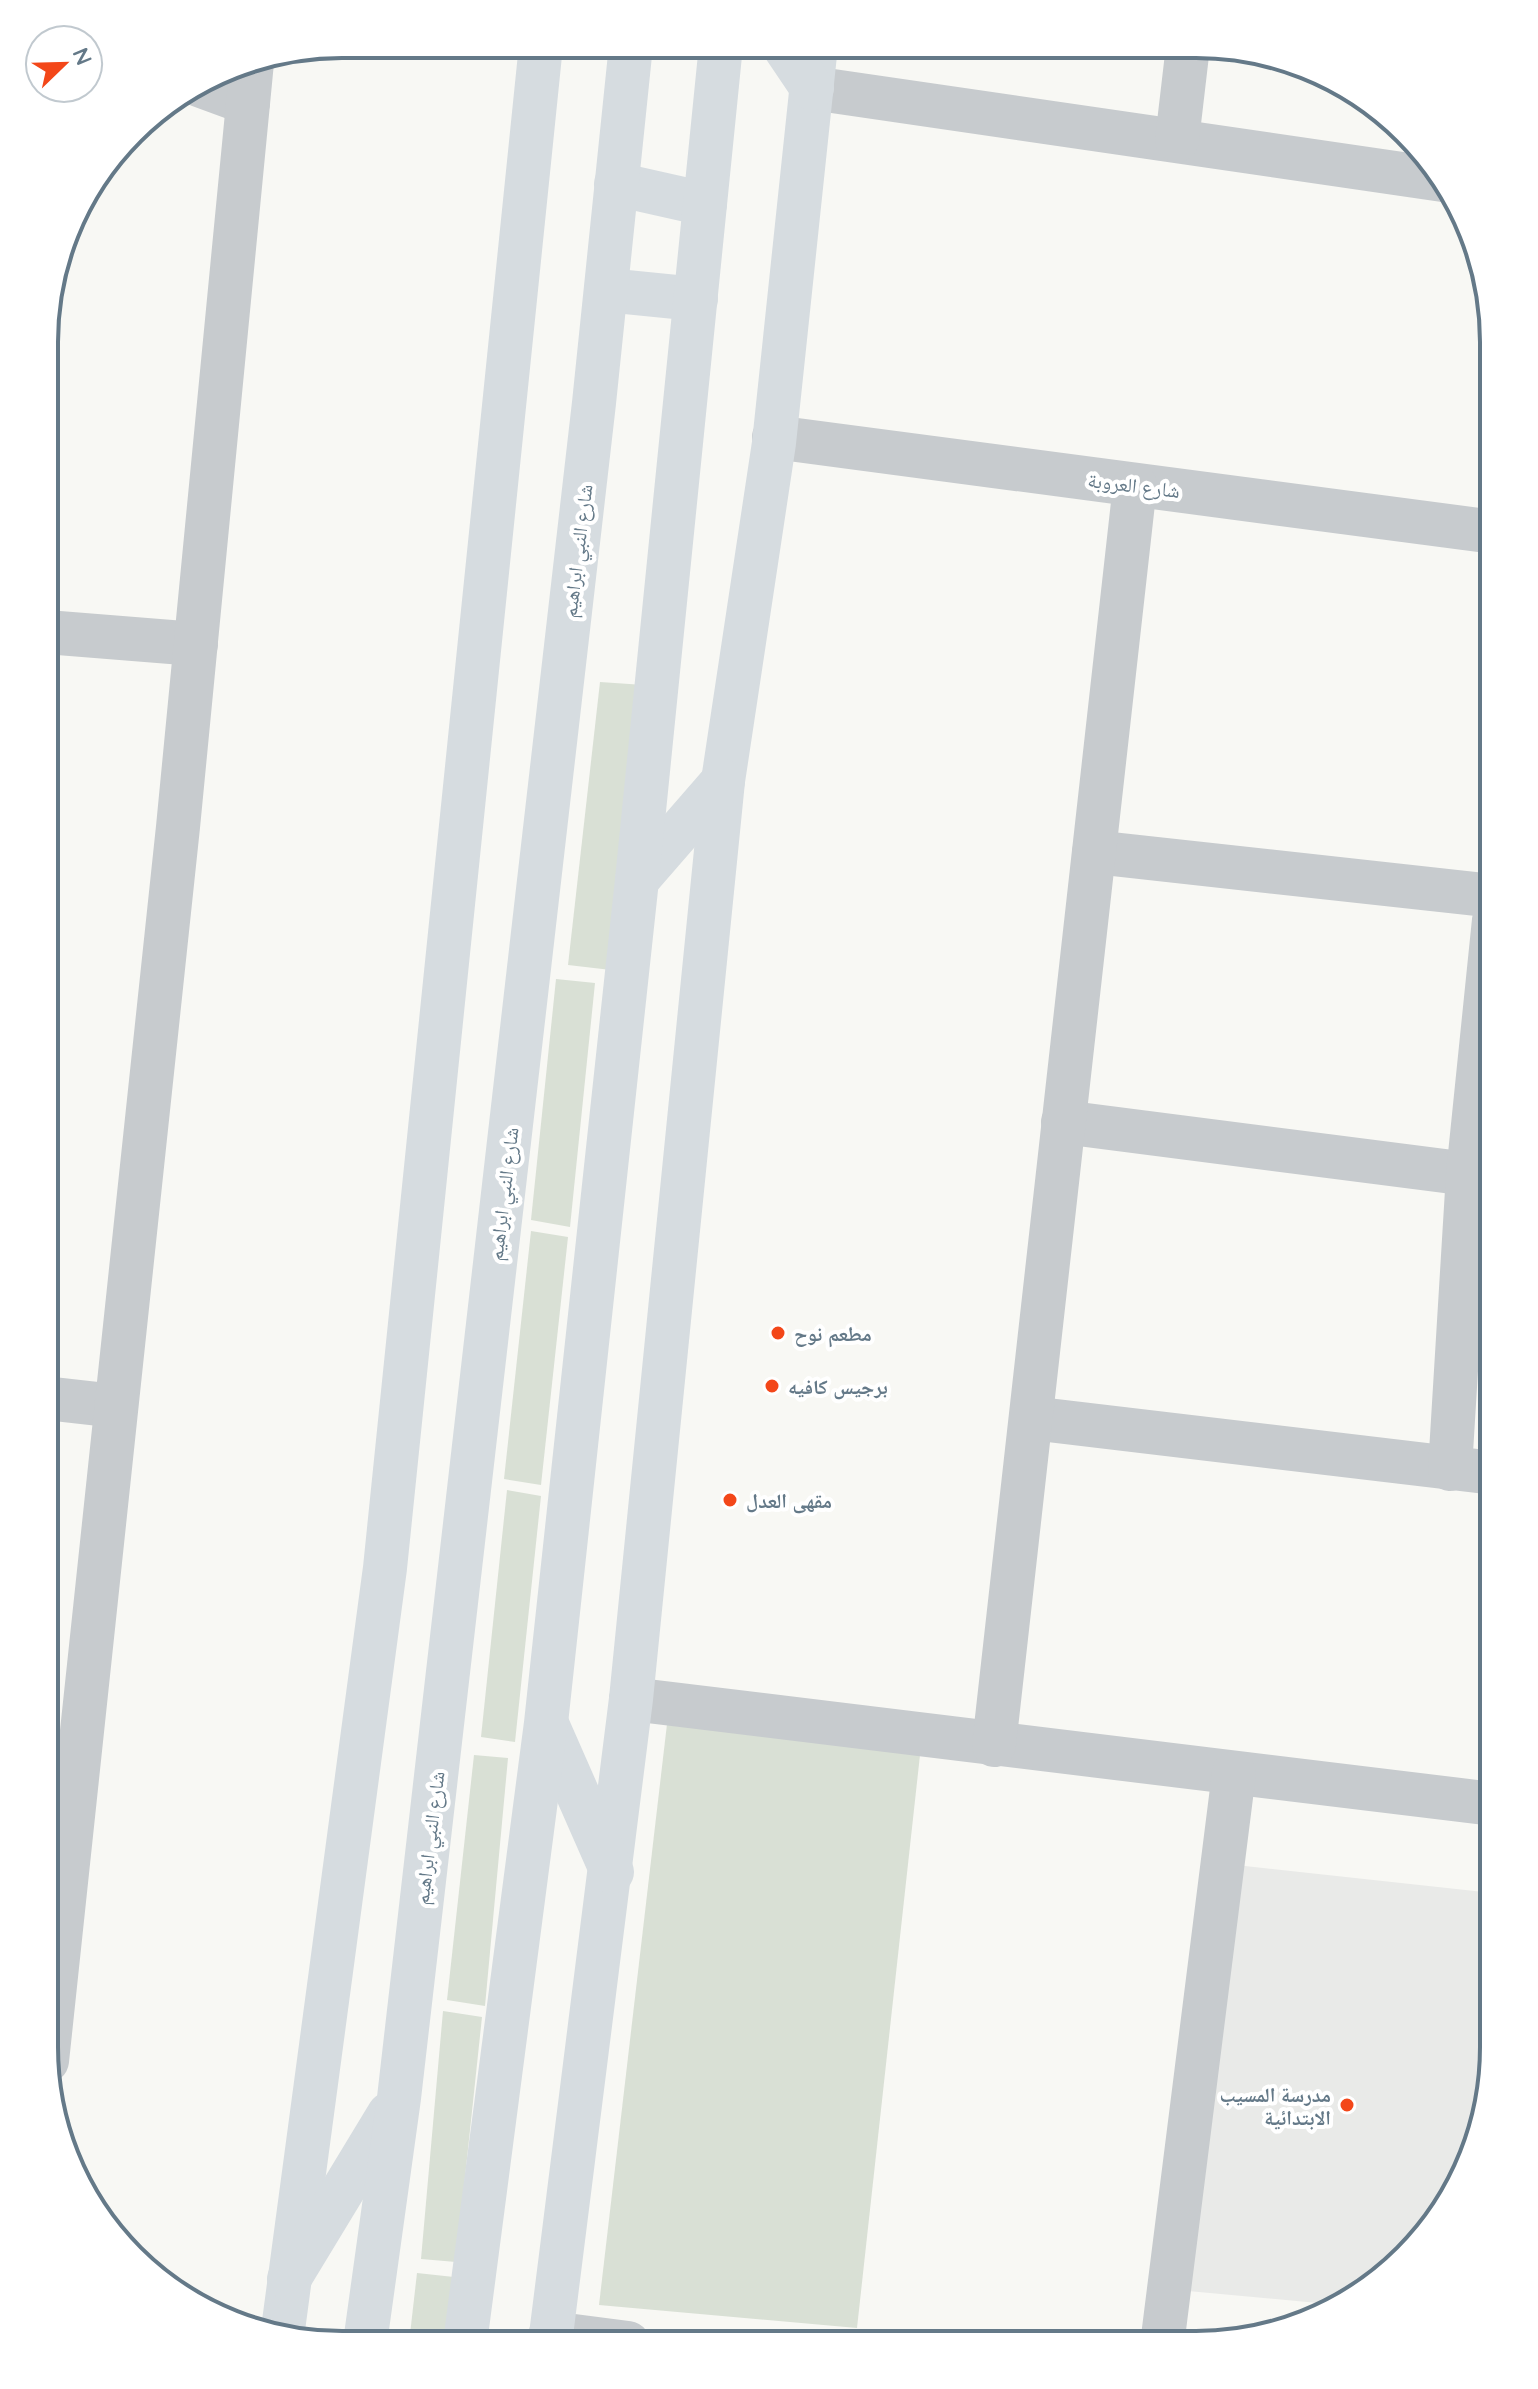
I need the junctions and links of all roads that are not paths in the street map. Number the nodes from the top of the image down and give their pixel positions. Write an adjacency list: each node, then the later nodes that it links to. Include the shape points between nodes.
1 (792, 58): 9 (main road)
2 (815, 58): 9 (main road)
3 (1187, 58): 10 (street)
4 (540, 59): 41 (main road, via 385,1568)
5 (630, 59): 12 (main road, شارع النبي ابراهيم)
6 (720, 59): 13 (main road)
7 (250, 83): 8 (street); 20 (street)
8 (224, 84)
9 (812, 88): 10 (street); 16 (main road)
10 (1177, 140): 11 (street)
11 (1427, 178)
12 (616, 184): 13 (main road); 14 (main road, شارع النبي ابراهيم)
13 (705, 204): 15 (main road)
14 (606, 290): 15 (main road); 40 (main road, شارع النبي ابراهيم)
15 (696, 299): 23 (main road)
16 (774, 437): 17 (street, شارع العروبة); 21 (main road)
17 (1135, 485): 18 (street, شارع العروبة); 22 (street)
18 (1480, 530)
19 (58, 633): 20 (street)
20 (196, 644): 29 (street)
21 (723, 781): 23 (main road); 33 (main road)
22 (1094, 852): 24 (street); 26 (street)
23 (637, 880): 34 (main road)
24 (1480, 894)
25 (1480, 1057): 27 (street)
26 (1063, 1122): 27 (street); 30 (street)
27 (1468, 1174): 31 (street)
28 (58, 1399): 29 (street)
29 (116, 1406): 39 (street)
30 (1031, 1418): 31 (street); 35 (street)
31 (1450, 1469): 32 (street)
32 (1480, 1472)
33 (631, 1699): 35 (street); 38 (main road)
34 (546, 1723): 38 (main road); 44 (main road)
35 (994, 1745): 36 (street)
36 (1234, 1773): 37 (street); 46 (street)
37 (1480, 1802)
38 (612, 1872): 45 (main road)
39 (58, 1957)
40 (399, 2098): 41 (main road); 43 (main road, شارع النبي ابراهيم)
41 (289, 2279): 42 (main road)
42 (283, 2325)
43 (367, 2331)
44 (467, 2331)
45 (552, 2331)
46 (1164, 2331)

